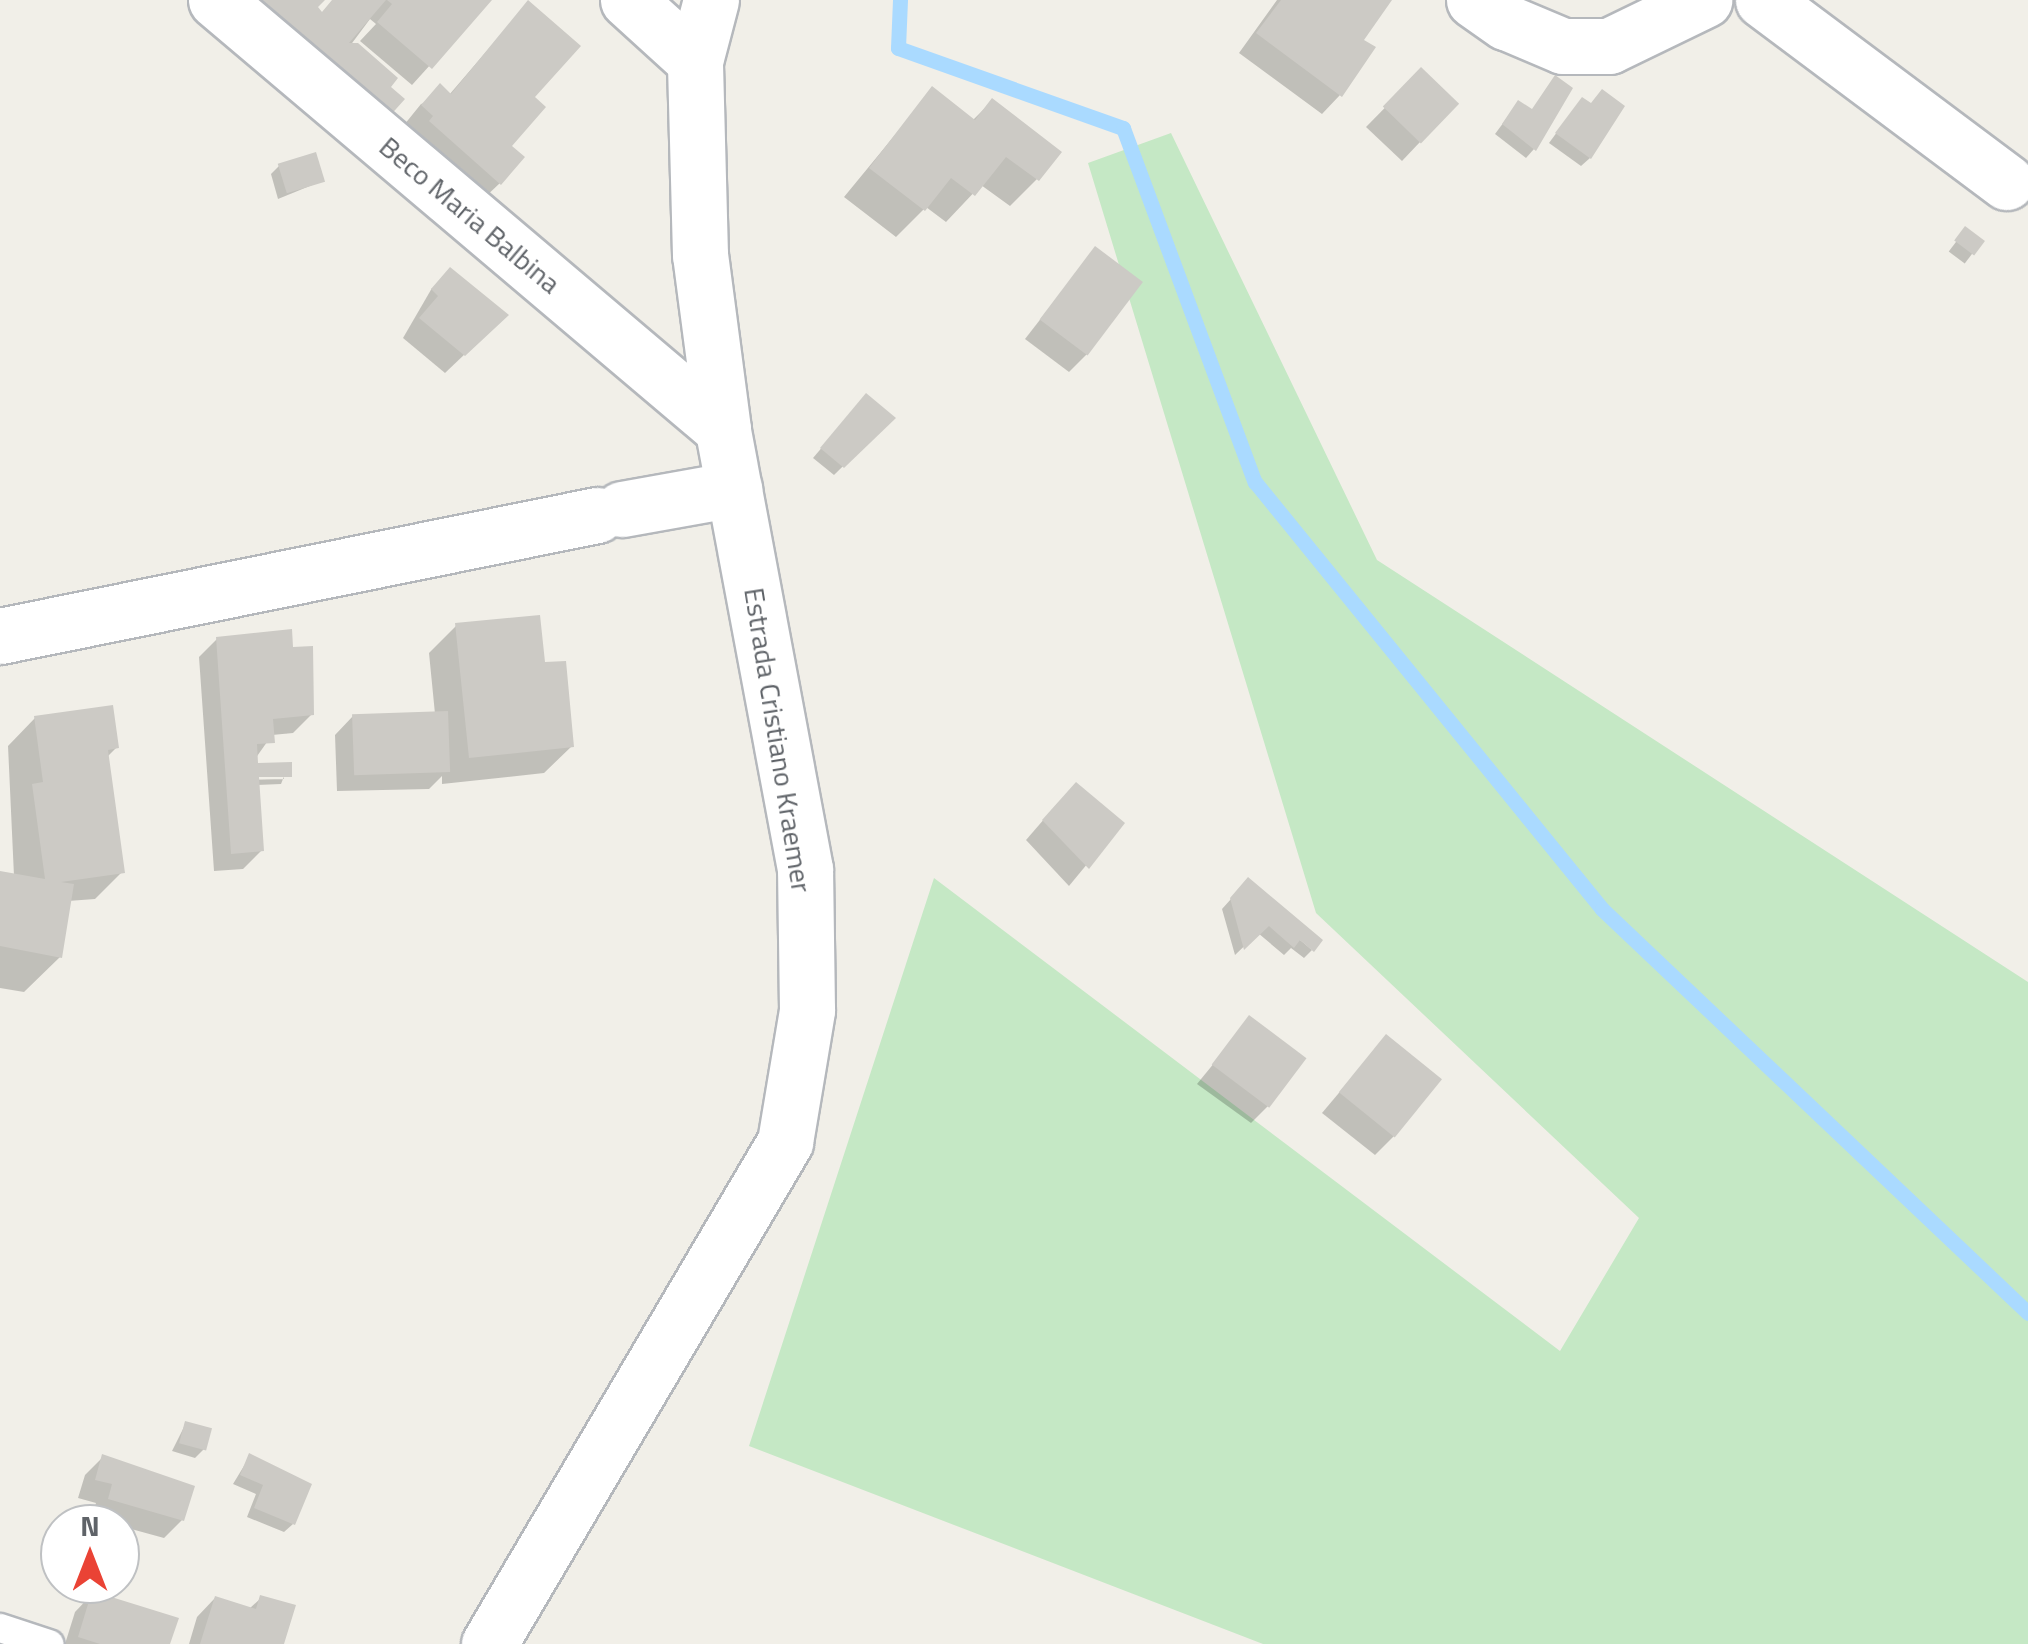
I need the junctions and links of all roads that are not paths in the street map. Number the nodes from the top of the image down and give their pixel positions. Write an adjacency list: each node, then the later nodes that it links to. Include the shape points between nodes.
1 (216, 0): 9 (street, Beco Maria Balbina)
2 (628, 0): 7 (street)
3 (711, 0): 7 (street, Estrada Cristiano Kraemer)
4 (1474, 0): 5 (street, via 1563,46 1609,46)
5 (1704, 0)
6 (1763, 0): 8 (street)
7 (695, 60): 9 (street, Estrada Cristiano Kraemer, via 700,255)
8 (2006, 182)
9 (723, 429): 10 (street, Estrada Cristiano Kraemer)
10 (734, 489): 11 (street); 14 (street, Estrada Cristiano Kraemer, via 805,870 807,1010 784,1142)
11 (0, 636)
12 (0, 1628): 13 (lane)
13 (49, 1644)
14 (488, 1644)

